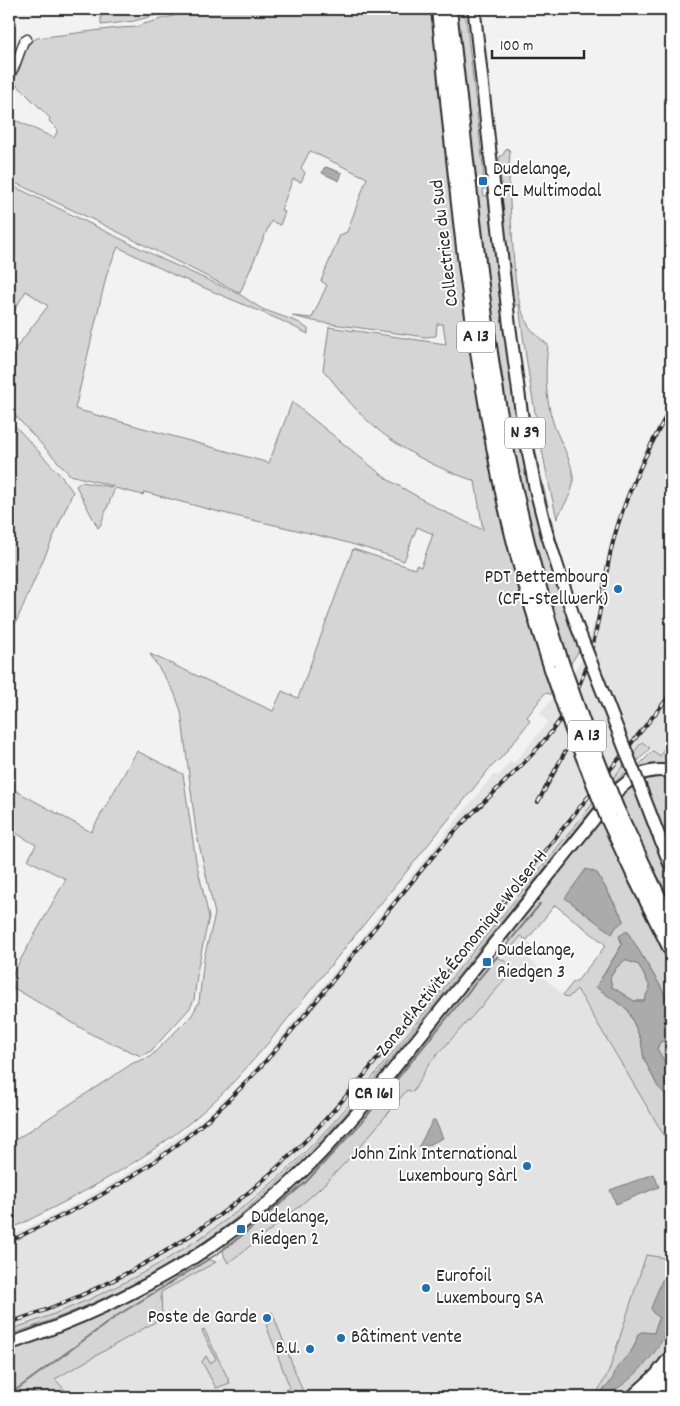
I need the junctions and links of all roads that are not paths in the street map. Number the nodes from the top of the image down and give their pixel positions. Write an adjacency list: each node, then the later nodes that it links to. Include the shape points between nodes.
1 (474, 9): 7 (main road, N 39, bridge, via 509,322 535,486 576,624)
2 (444, 13): 6 (highway, Collectrice du Sud / A 13, bridge, via 470,290 504,497 524,579)
3 (27, 39): 4 (street)
4 (9, 77)
5 (671, 772): 11 (main road, Zone d'Activité Économique Wolser H / CR 161, via 650,771 638,775 614,794 372,1096 333,1140 273,1198 211,1246 164,1275 92,1312)
6 (612, 813): 8 (highway, Collectrice du Sud / A 13); 10 (highway, Collectrice du Sud / A 13, via 632,870)
7 (671, 868)
8 (668, 915): 9 (highway, Collectrice du Sud / A 13)
9 (671, 924)
10 (671, 949)
11 (9, 1344)
12 (671, 1358): 14 (highway)
13 (671, 1381): 15 (highway)
14 (634, 1397)
15 (646, 1397)

